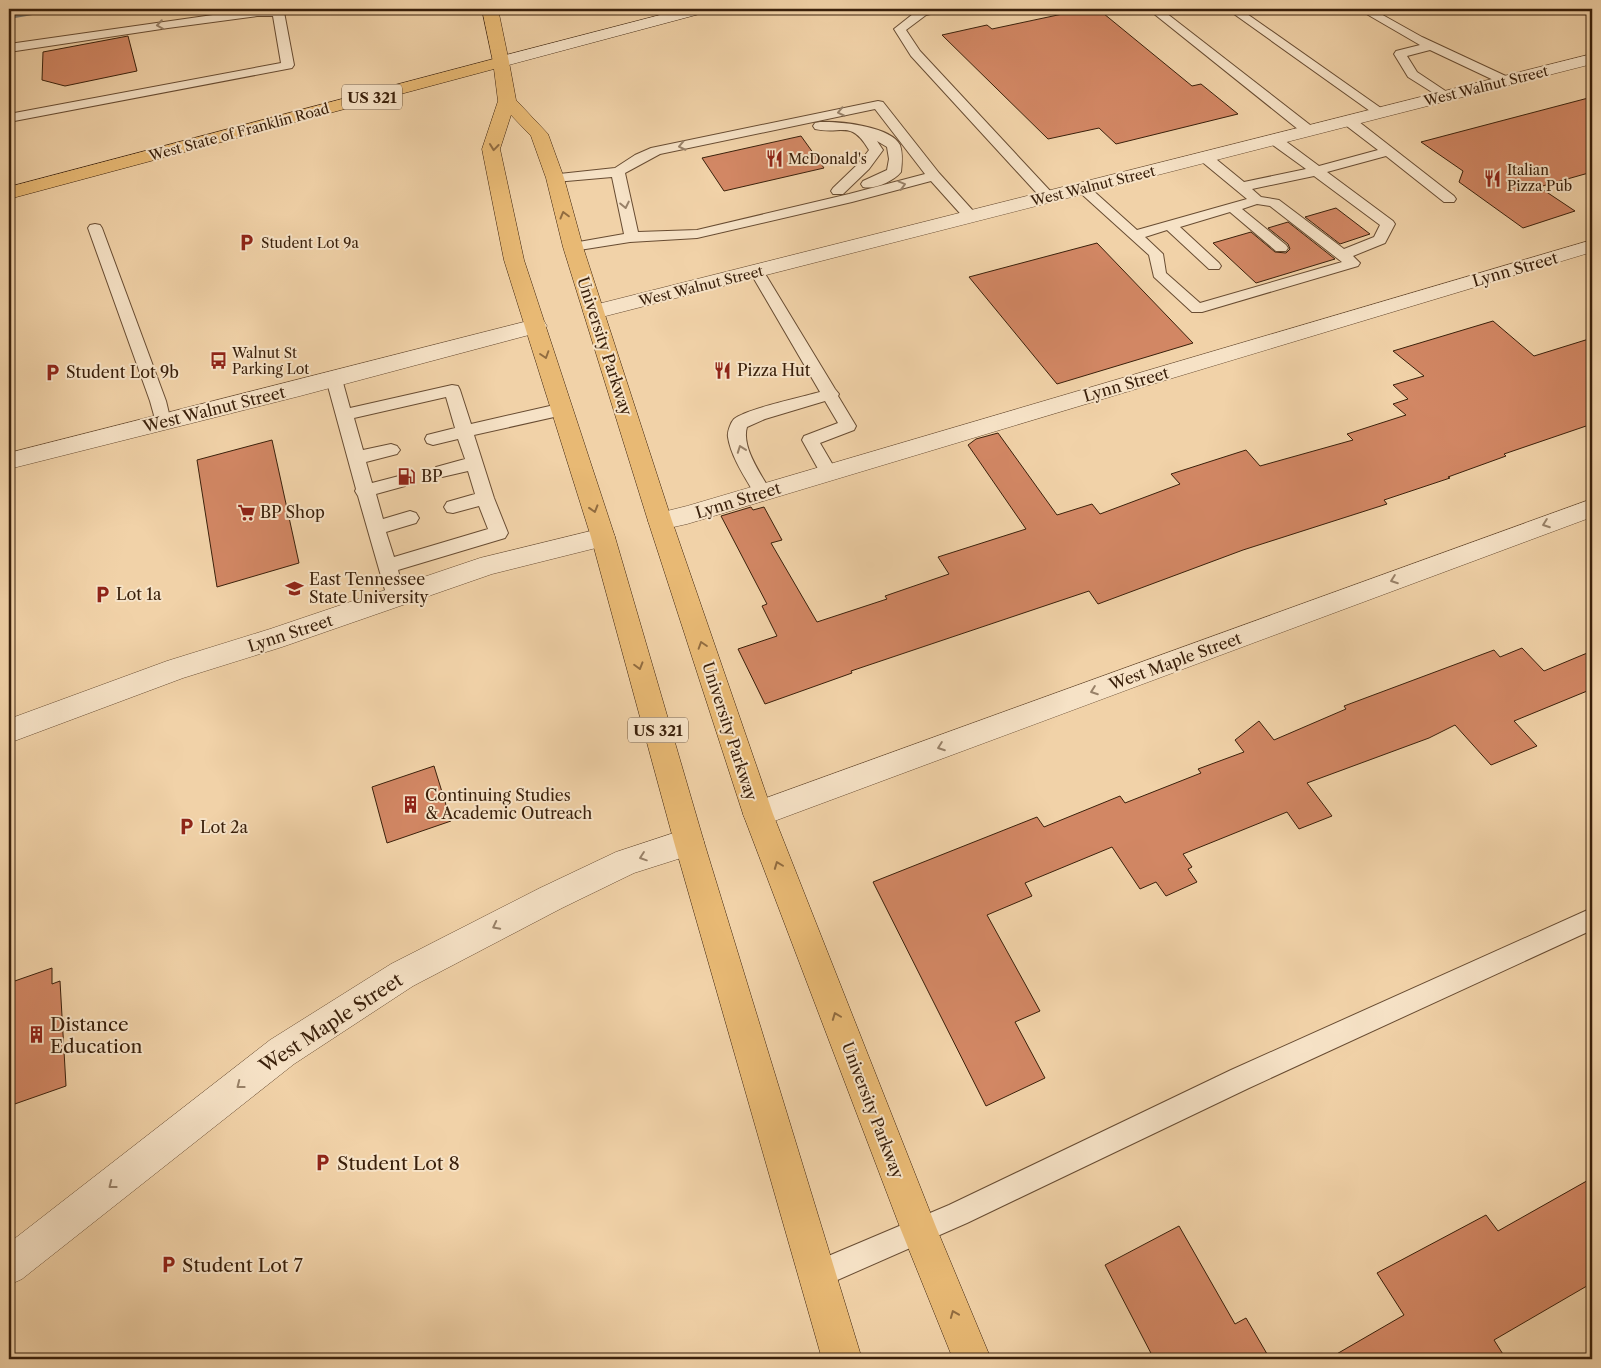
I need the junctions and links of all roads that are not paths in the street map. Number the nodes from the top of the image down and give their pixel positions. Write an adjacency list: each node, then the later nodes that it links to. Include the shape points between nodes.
1 (490, 9): 12 (main road)
2 (701, 9): 12 (street, West State of Franklin Road)
3 (940, 9): 32 (lane, via 922,12 900,29 915,53)
4 (1154, 9): 20 (lane)
5 (1233, 9): 16 (lane)
6 (1364, 9): 9 (lane)
7 (1588, 9): 8 (street)
8 (1592, 11)
9 (1431, 46): 13 (lane); 14 (lane, via 1400,54 1412,74)
10 (9, 48): 17 (lane, one-way to 10, via 288,65 278,12)
11 (1592, 59): 13 (street, West Walnut Street)
12 (501, 62): 15 (main road, US 321); 31 (main road, West State of Franklin Road / US 321)
13 (1506, 81): 14 (street, West Walnut Street)
14 (1447, 96): 16 (street, West Walnut Street)
15 (507, 100): 27 (main road, University Parkway, via 539,134); 48 (main road, US 321, one-way to 48, via 491,149 514,260)
16 (1382, 112): 18 (street, West Walnut Street)
17 (9, 118)
18 (1349, 121): 20 (street, West Walnut Street); 22 (lane)
19 (856, 126): 24 (lane, via 821,126); 30 (lane, via 876,150); 30 (lane, via 893,145 894,172 877,181)
20 (1309, 131): 21 (street, West Walnut Street)
21 (1275, 140): 23 (street, West Walnut Street); 25 (lane)
22 (1389, 151): 25 (lane); 33 (lane)
23 (1206, 158): 28 (lane); 29 (street, West Walnut Street)
24 (623, 169): 26 (lane, one-way to 24, via 878,105 656,151); 27 (lane); 40 (lane, one-way to 40)
25 (1317, 171): 28 (lane); 44 (lane, via 1388,224 1380,240)
26 (934, 176): 36 (lane); 40 (lane, one-way to 26, via 698,234)
27 (555, 178): 42 (main road, University Parkway, one-way to 27)
28 (1240, 187): 34 (lane)
29 (1083, 189): 32 (street, West Walnut Street); 39 (lane)
30 (838, 191): 40 (lane)
31 (9, 192)
32 (1049, 198): 36 (street, West Walnut Street)
33 (1449, 199)
34 (1257, 200): 35 (lane); 44 (lane, via 1274,203)
35 (1233, 208): 37 (lane); 43 (lane)
36 (971, 217): 46 (street, West Walnut Street)
37 (1171, 226): 39 (lane); 45 (lane)
38 (95, 228): 53 (lane)
39 (1135, 235): 44 (lane, via 1156,254 1159,274 1197,309 1311,271 1353,263)
40 (632, 238): 42 (lane)
41 (1592, 246): 61 (street, Lynn Street)
42 (573, 247): 47 (main road, University Parkway)
43 (1281, 248)
44 (1342, 255)
45 (1214, 266)
46 (757, 272): 47 (street, West Walnut Street); 50 (lane)
47 (594, 312): 69 (main road, University Parkway)
48 (536, 326): 49 (street, West Walnut Street); 51 (main road, US 321, one-way to 51)
49 (334, 380): 52 (lane); 53 (street, West Walnut Street)
50 (831, 394): 61 (lane, via 848,426 810,440); 64 (lane, one-way to 50, via 736,435 740,423)
51 (563, 409): 54 (lane); 71 (main road, US 321, one-way to 71)
52 (343, 415): 54 (lane, via 452,390); 57 (lane)
53 (163, 422): 58 (street, West Walnut Street)
54 (465, 432): 55 (lane); 59 (lane)
55 (433, 439)
56 (391, 450): 57 (lane)
57 (356, 458): 63 (lane)
58 (9, 461)
59 (474, 463): 60 (lane); 65 (lane)
60 (442, 471)
61 (828, 472): 64 (street, Lynn Street)
62 (399, 482): 63 (lane)
63 (364, 491): 70 (lane)
64 (762, 492): 69 (street, Lynn Street)
65 (485, 498): 66 (lane); 72 (lane, via 499,533)
66 (453, 507)
67 (1592, 508): 75 (street, West Maple Street, one-way to 75)
68 (410, 518): 70 (lane)
69 (660, 521): 75 (main road, University Parkway, one-way to 69)
70 (376, 528): 72 (lane)
71 (603, 537): 73 (street, Lynn Street, via 489,565); 76 (main road, US 321, one-way to 76)
72 (387, 566): 73 (lane)
73 (396, 597): 74 (street, Lynn Street, via 177,669)
74 (9, 731)
75 (758, 814): 78 (main road, University Parkway, one-way to 75)
76 (690, 842): 79 (street, West Maple Street, one-way to 79, via 627,862 402,975 282,1052); 80 (main road, US 321)
77 (1592, 919): 78 (lane)
78 (919, 1230): 80 (lane); 82 (main road, University Parkway, one-way to 78)
79 (9, 1266)
80 (817, 1275): 81 (main road, US 321)
81 (842, 1359)
82 (972, 1359)

